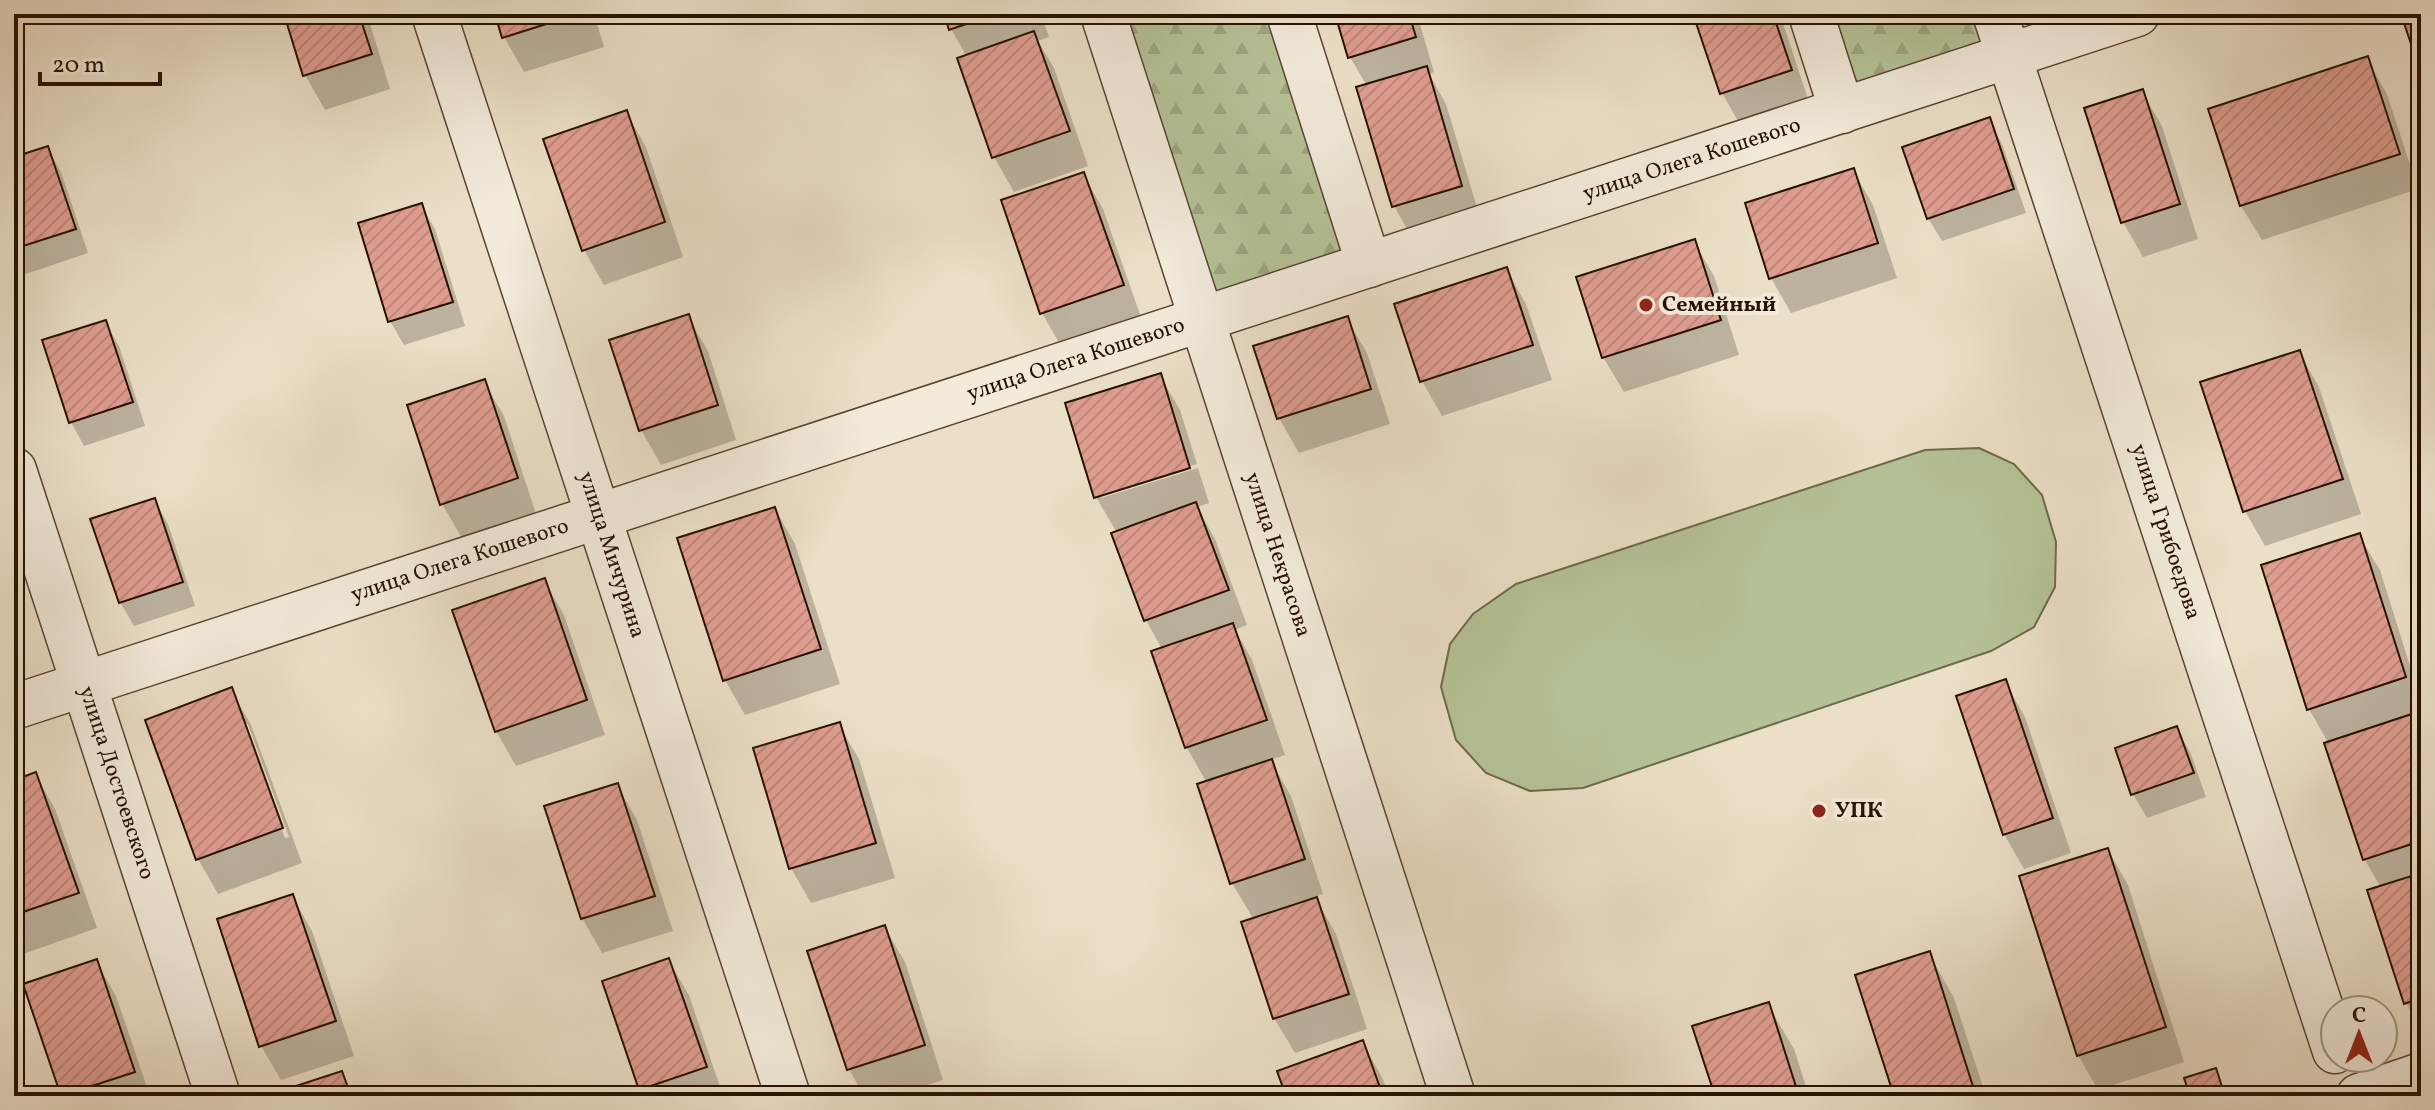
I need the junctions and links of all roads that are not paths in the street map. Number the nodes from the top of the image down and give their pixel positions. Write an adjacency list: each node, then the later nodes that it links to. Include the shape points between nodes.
1 (434, 14): 12 (street, улица Мичурина)
2 (1103, 14): 10 (street, улица Некрасова)
3 (1289, 14): 9 (street)
4 (1811, 14): 8 (street)
5 (1995, 14): 7 (street, улица Грибоедова)
6 (2137, 14): 7 (street, улица Олега Кошевого)
7 (2008, 56): 8 (street, улица Олега Кошевого); 15 (street, улица Грибоедова)
8 (1842, 111): 9 (street, улица Олега Кошевого)
9 (1369, 265): 10 (street, улица Олега Кошевого)
10 (1200, 320): 12 (street, улица Олега Кошевого); 20 (street, улица Некрасова)
11 (14, 470): 13 (street, улица Достоевского)
12 (599, 516): 13 (street, улица Олега Кошевого); 19 (street, улица Мичурина)
13 (84, 684): 14 (street, улица Олега Кошевого); 18 (street, улица Достоевского)
14 (14, 707)
15 (2319, 1002)
16 (2342, 1074): 21 (street)
17 (2421, 1075): 22 (street)
18 (218, 1096)
19 (788, 1096)
20 (1453, 1096)
21 (2350, 1096)
22 (2359, 1096)

